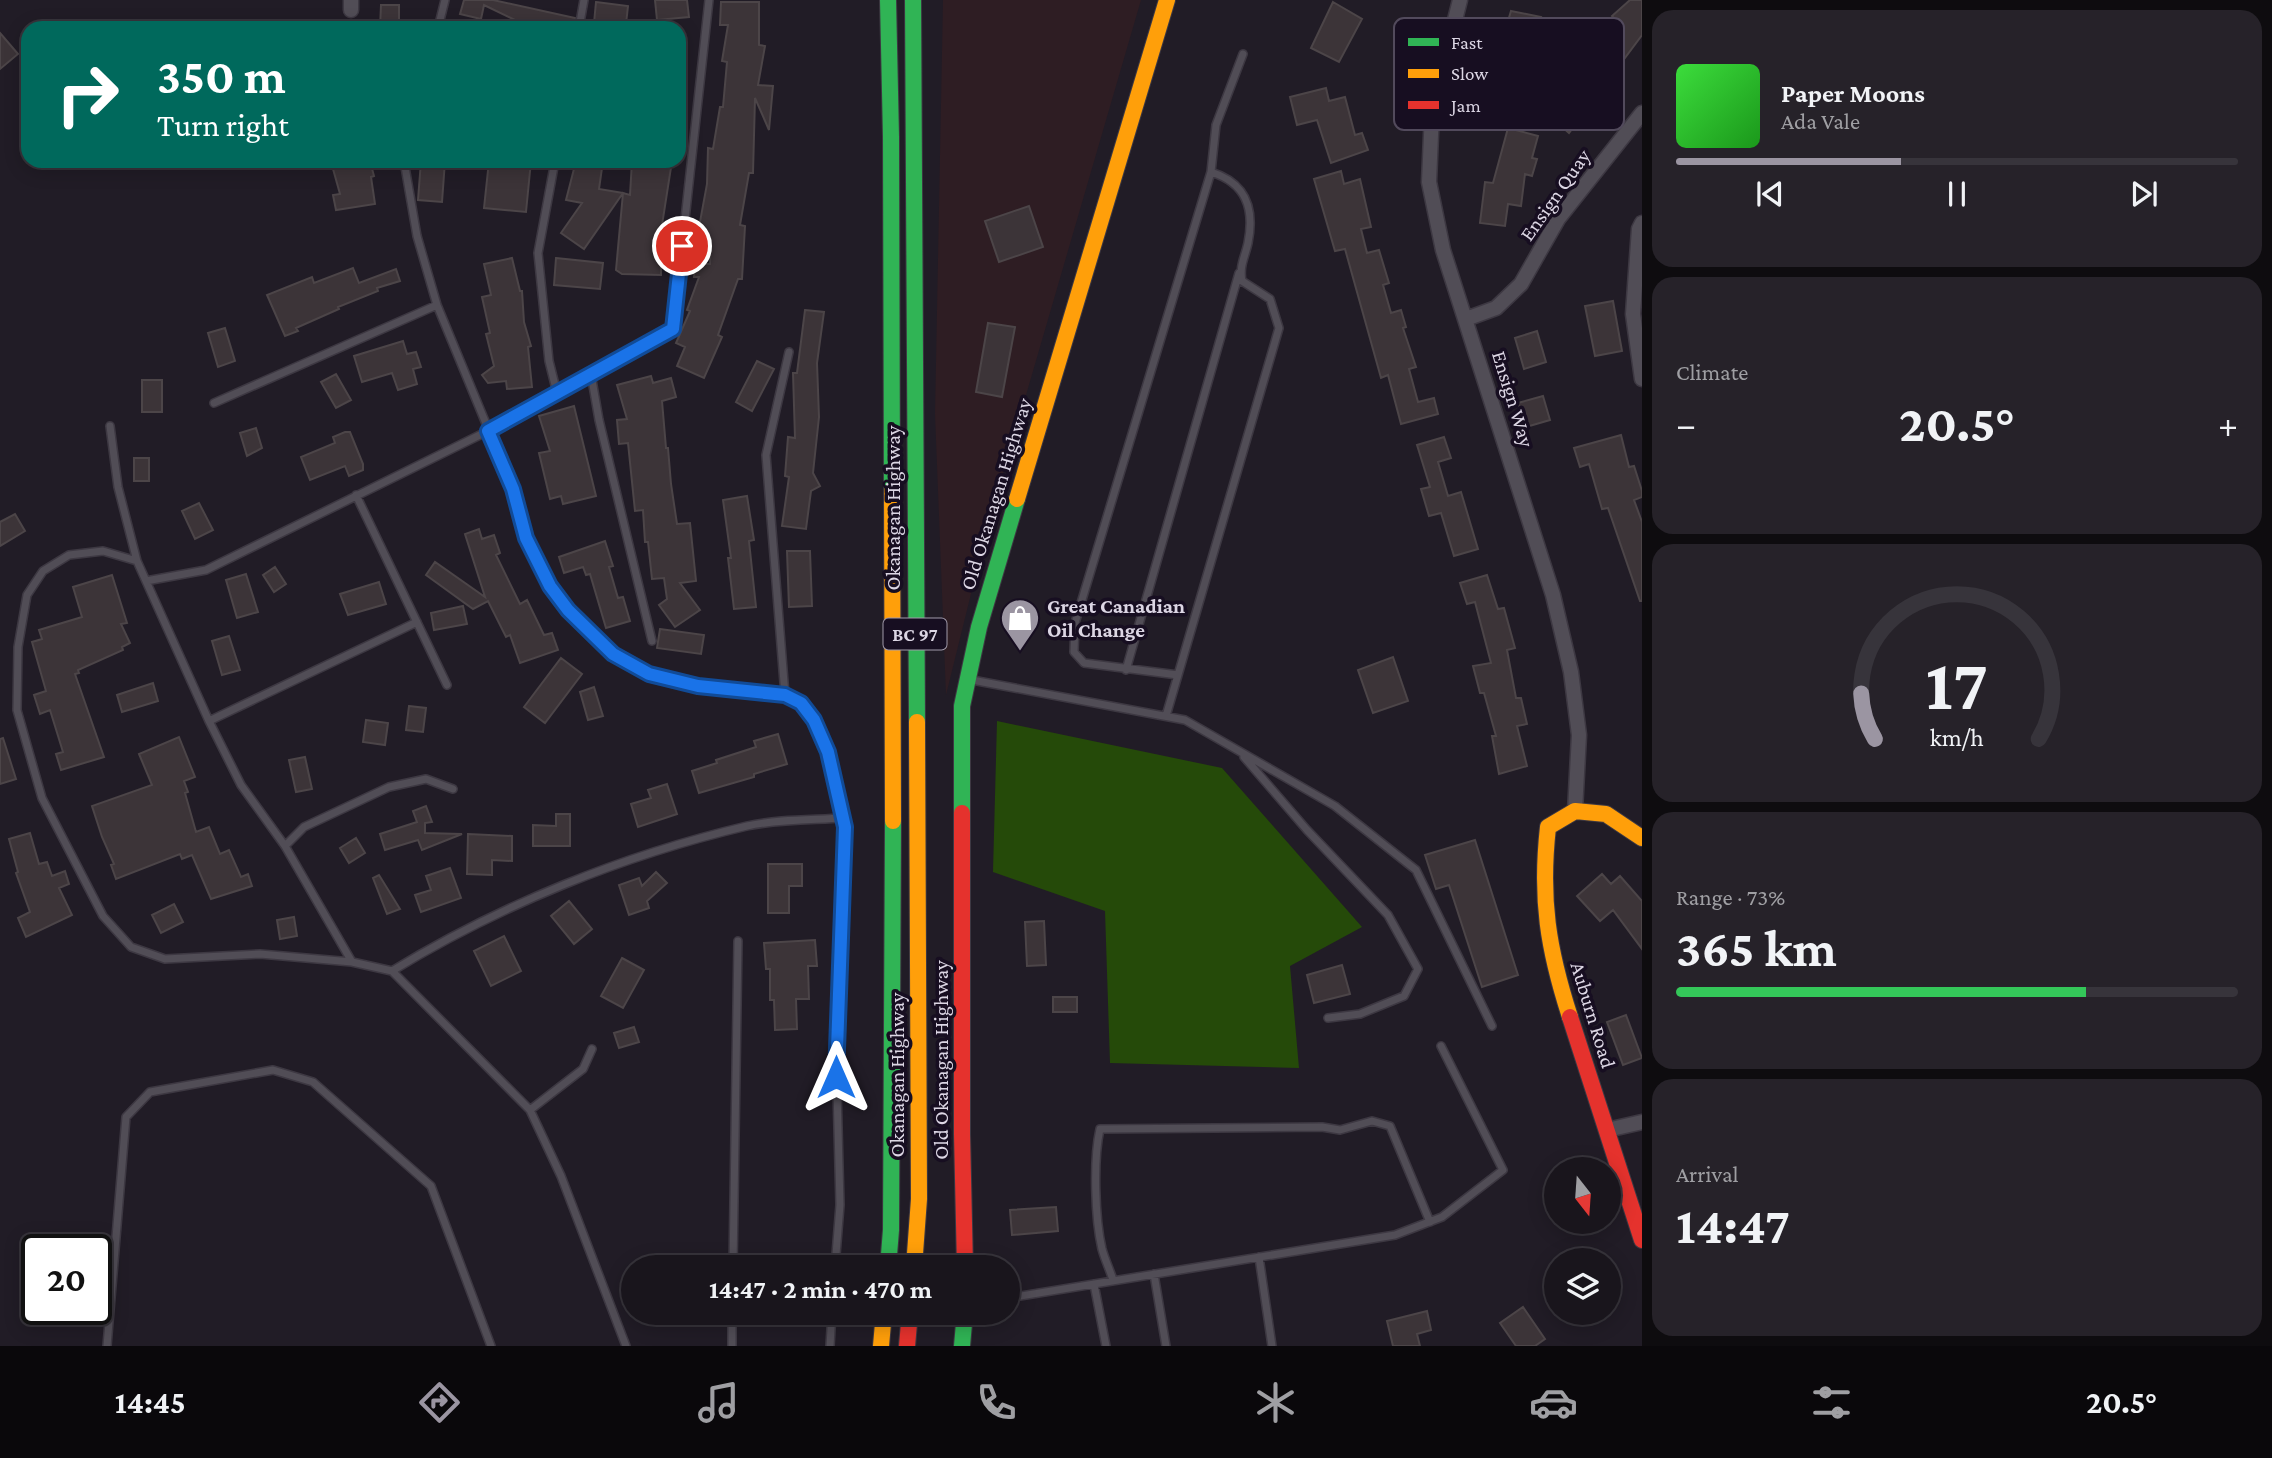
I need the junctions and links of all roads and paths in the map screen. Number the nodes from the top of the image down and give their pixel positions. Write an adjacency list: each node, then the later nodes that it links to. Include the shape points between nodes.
1 (445, 0): 9 (lane)
2 (584, 0): 10 (lane)
3 (709, 0): 22 (lane, via 673,329)
4 (888, 0): 60 (main road, Okanagan Highway / BC 97, via 893,910)
5 (913, 0): 61 (main road, Okanagan Highway / BC 97, via 919,1199)
6 (1167, 0): 35 (main road, Old Okanagan Highway, via 979,627)
7 (1460, 0): 8 (street, Ensign Way)
8 (1455, 18)
9 (440, 21)
10 (580, 21)
11 (1243, 54): 16 (lane, via 1216,125)
12 (1642, 113): 20 (street, Ensign Quay, via 1558,219 1521,284 1496,308)
13 (1431, 130): 20 (street, Ensign Way, via 1429,182 1443,250)
14 (405, 168): 19 (lane, via 417,236)
15 (554, 168): 24 (lane, via 538,253 549,362)
16 (1211, 172): 18 (lane, via 1228,178 1241,190 1251,213); 33 (lane, via 1075,623 1074,652 1084,663)
17 (1641, 227): 23 (street, via 1633,314)
18 (1240, 270): 33 (lane); 34 (lane, via 1242,281 1270,299 1279,328)
19 (437, 305): 25 (lane); 27 (lane)
20 (1466, 319): 42 (street, Ensign Way, via 1553,595 1571,672 1578,734)
21 (789, 352): 37 (lane, via 766,455)
22 (591, 374): 24 (lane); 32 (lane)
23 (1642, 379)
24 (557, 393): 27 (lane)
25 (214, 403)
26 (110, 426): 29 (lane, via 118,487)
27 (488, 431): 28 (lane); 37 (lane, via 513,489 526,538 550,586 613,654 649,674 698,686)
28 (356, 495): 30 (lane, via 206,570); 31 (lane)
29 (137, 561): 30 (lane); 47 (lane, via 103,551 69,555 43,570 27,595 18,647 17,710 42,799 103,916 131,947 165,959 260,954)
30 (146, 581): 39 (lane)
31 (417, 622): 36 (lane); 39 (lane)
32 (652, 641)
33 (1126, 670): 34 (lane)
34 (1178, 676): 38 (lane)
35 (968, 679): 38 (lane); 62 (main road, Old Okanagan Highway, via 962,706)
36 (447, 685)
37 (785, 695): 43 (lane, via 801,703 814,720 828,752)
38 (1166, 716): 40 (lane, via 1185,720)
39 (209, 721): 45 (lane, via 241,785)
40 (1240, 751): 49 (lane, via 1388,915 1418,970 1404,996 1360,1014); 50 (lane, via 1335,806 1416,870)
41 (453, 789): 45 (lane, via 426,779 389,786 304,827)
42 (1575, 811): 44 (main road, via 1606,814); 55 (main road, Auburn Road, via 1548,827 1545,916 1557,976)
43 (843, 818): 48 (lane, via 750,826 611,864 444,939); 59 (lane)
44 (1642, 838)
45 (285, 846): 47 (lane)
46 (738, 941): 58 (lane)
47 (352, 962): 48 (lane)
48 (393, 971): 53 (lane)
49 (1328, 1018)
50 (1492, 1026)
51 (1441, 1046): 56 (lane, via 1503,1170)
52 (592, 1049): 53 (lane, via 583,1069)
53 (530, 1110): 75 (lane, via 561,1176)
54 (1642, 1122): 55 (street)
55 (1607, 1130): 57 (main road, Auburn Road)
56 (1430, 1222): 63 (lane, via 1395,1235); 65 (lane, via 1391,1126 1372,1121 1340,1130 1100,1129 1096,1146 1099,1224)
57 (1642, 1240)
58 (733, 1255)
59 (836, 1255)
60 (889, 1255)
61 (915, 1255)
62 (965, 1255)
63 (1259, 1257): 64 (lane); 83 (lane)
64 (1154, 1274): 65 (lane); 82 (lane)
65 (1113, 1280): 66 (lane)
66 (1094, 1284): 67 (lane); 81 (lane)
67 (1020, 1296)
68 (732, 1325): 76 (lane)
69 (831, 1325): 77 (lane)
70 (883, 1325): 78 (main road)
71 (909, 1325): 79 (main road)
72 (964, 1325): 80 (main road)
73 (107, 1346): 74 (lane, via 126,1117 150,1092 273,1070 313,1082 431,1186)
74 (491, 1346)
75 (626, 1346)
76 (732, 1346)
77 (830, 1346)
78 (881, 1346)
79 (907, 1346)
80 (962, 1346)
81 (1106, 1346)
82 (1166, 1346)
83 (1272, 1346)

